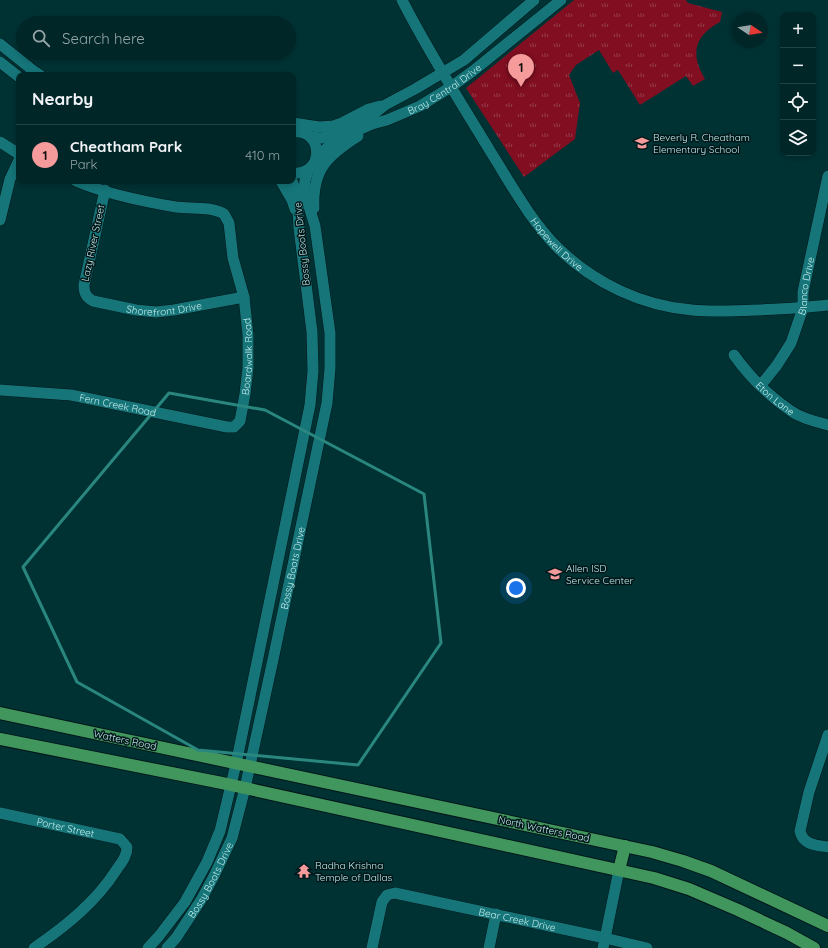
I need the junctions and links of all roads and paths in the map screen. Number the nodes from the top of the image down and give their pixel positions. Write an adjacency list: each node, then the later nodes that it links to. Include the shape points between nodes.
1 (402, 0): 9 (street, Hopewell Drive)
2 (534, 0): 9 (street, Bray Central Drive, via 464,60)
3 (561, 0): 11 (street, Bray Central Drive)
4 (0, 44): 5 (street)
5 (16, 57)
6 (20, 60): 8 (street)
7 (0, 62): 10 (street)
8 (35, 72)
9 (442, 73): 11 (street, Hopewell Drive); 12 (street, Bray Central Drive)
10 (16, 75)
11 (451, 88): 13 (street, Bray Central Drive, via 420,106); 34 (street, Hopewell Drive, via 535,222 558,248 593,277 625,294 660,306 728,311)
12 (385, 105): 14 (street, via 369,109 333,126); 16 (street, Bray Central Drive, via 370,117 331,135 322,138)
13 (387, 120): 19 (street, Bray Central Drive, via 343,137); 29 (street, via 352,140 322,167 314,188)
14 (296, 123)
15 (296, 132): 16 (street)
16 (311, 137): 19 (street, via 317,148)
17 (0, 142): 18 (street)
18 (16, 152)
19 (316, 158): 21 (street, Bossy Boots Drive)
20 (16, 166): 28 (street, via 10,179)
21 (309, 169): 22 (street); 29 (street, Bossy Boots Drive, via 304,190)
22 (296, 173)
23 (828, 176): 34 (street, Blanco Drive, via 803,292)
24 (86, 184): 27 (street)
25 (283, 184): 30 (street, via 293,204)
26 (293, 184): 30 (street, Bossy Boots Drive, via 297,194)
27 (105, 190): 31 (street, Lazy River Street, via 84,285); 32 (street, Boardwalk Road, via 160,204 216,210 224,214 229,223 233,258)
28 (0, 220)
29 (315, 226): 44 (street, Bossy Boots Drive, via 330,333 327,403)
30 (299, 228): 43 (street, Bossy Boots Drive, via 313,350 310,405)
31 (86, 295): 32 (street, Shorefront Drive, via 93,301 156,312)
32 (244, 297): 39 (street, Boardwalk Road, via 248,335 247,383 240,421)
33 (828, 305): 34 (street, Hopewell Drive)
34 (803, 308): 36 (street, Blanco Drive, via 791,343)
35 (734, 355): 36 (street, Eton Lane, via 746,372)
36 (761, 385): 38 (street, Eton Lane, via 792,412)
37 (0, 390): 39 (street, Fern Creek Road, via 71,395)
38 (828, 425)
39 (234, 427)
40 (0, 713): 43 (main road, Watters Road)
41 (828, 735): 49 (street, via 809,792 800,831 807,842)
42 (0, 739): 45 (main road)
43 (236, 764): 44 (main road, Watters Road); 45 (street, Bossy Boots Drive)
44 (250, 767): 46 (street, Bossy Boots Drive); 48 (main road, North Watters Road)
45 (232, 786): 46 (main road); 55 (street, Bossy Boots Drive, via 220,831 207,862 185,902)
46 (245, 788): 50 (main road); 56 (street, Bossy Boots Drive, via 232,838 214,876 201,900)
47 (0, 813): 54 (street, Porter Street, via 120,839 127,847 125,857 88,906)
48 (625, 846): 50 (main road); 52 (main road, North Watters Road, via 683,860 711,871)
49 (828, 847)
50 (619, 870): 53 (street); 60 (main road, via 689,889)
51 (496, 914): 53 (street, Bear Creek Drive); 57 (street, Bear Creek Drive, via 395,893 387,895 382,902); 58 (street)
52 (828, 926)
53 (604, 943): 59 (street, Bear Creek Drive)
54 (34, 948)
55 (148, 948)
56 (167, 948)
57 (372, 948)
58 (489, 948)
59 (647, 948)
60 (814, 948)

